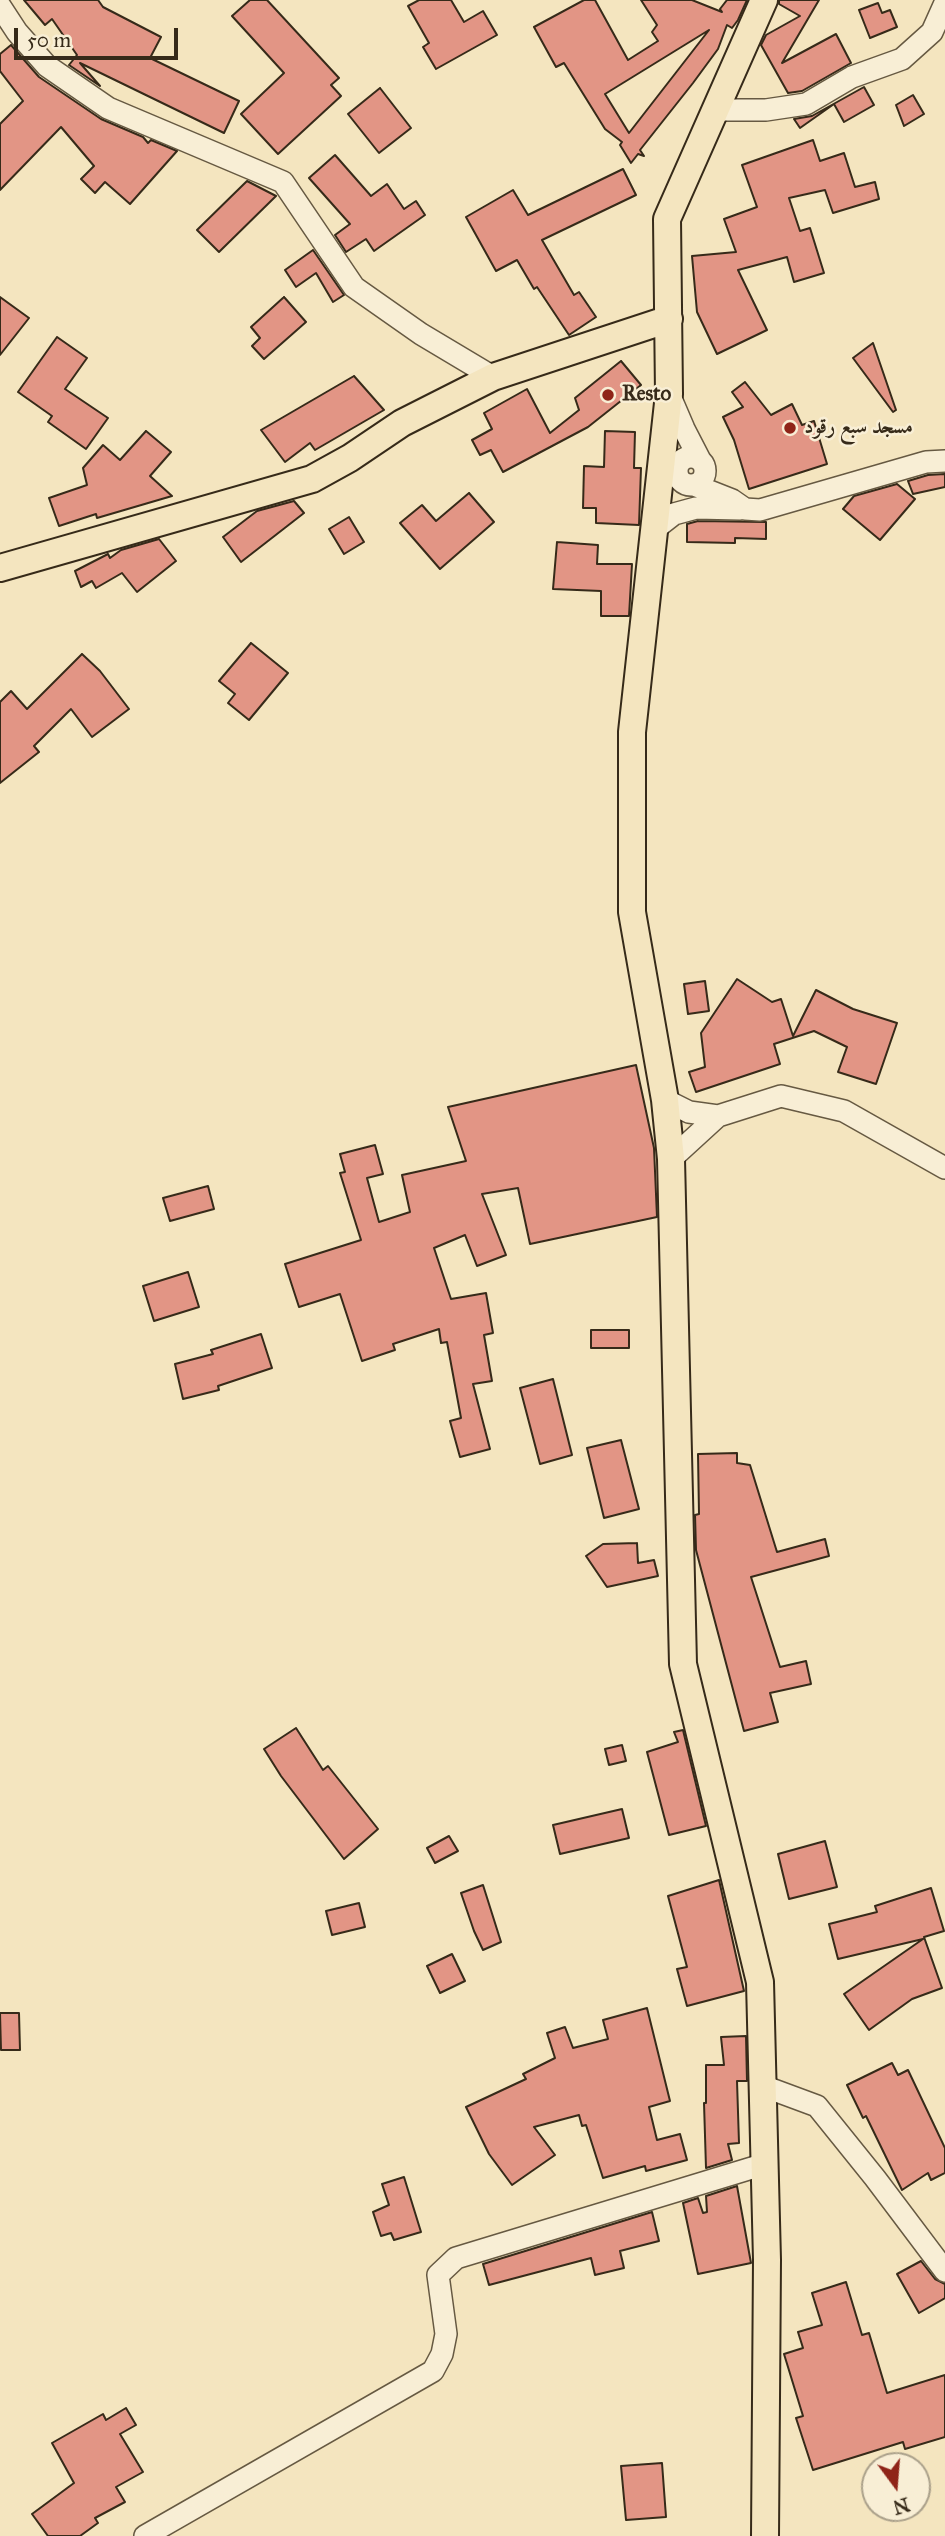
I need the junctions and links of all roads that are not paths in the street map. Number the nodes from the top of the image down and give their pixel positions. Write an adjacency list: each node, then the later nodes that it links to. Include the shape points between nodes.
1 (764, 0): 5 (main road)
2 (945, 3): 4 (street)
3 (0, 6): 7 (street, via 47,66 108,108 283,182 354,287)
4 (938, 40): 5 (street, via 852,77 806,104)
5 (717, 110): 6 (main road, via 667,219)
6 (669, 319): 7 (main road); 8 (main road)
7 (493, 377): 13 (main road, via 402,423 312,479)
8 (669, 394): 10 (street, via 684,429); 12 (main road)
9 (945, 461): 11 (street, via 926,462 775,507 760,510)
10 (693, 474): 11 (street); 12 (street)
11 (738, 505): 12 (street, via 674,514)
12 (656, 528): 14 (main road, via 632,732 632,912)
13 (0, 568)
14 (665, 1100): 15 (street, via 689,1112); 16 (main road)
15 (718, 1116): 16 (street); 17 (street, via 781,1096 844,1111)
16 (671, 1159): 18 (main road, via 683,1664 761,1982)
17 (945, 1168)
18 (763, 2085): 19 (main road); 20 (street, via 817,2106)
19 (765, 2164): 21 (street, via 456,2258 438,2275 446,2334 433,2371); 22 (main road)
20 (945, 2271)
21 (145, 2536)
22 (765, 2536)

